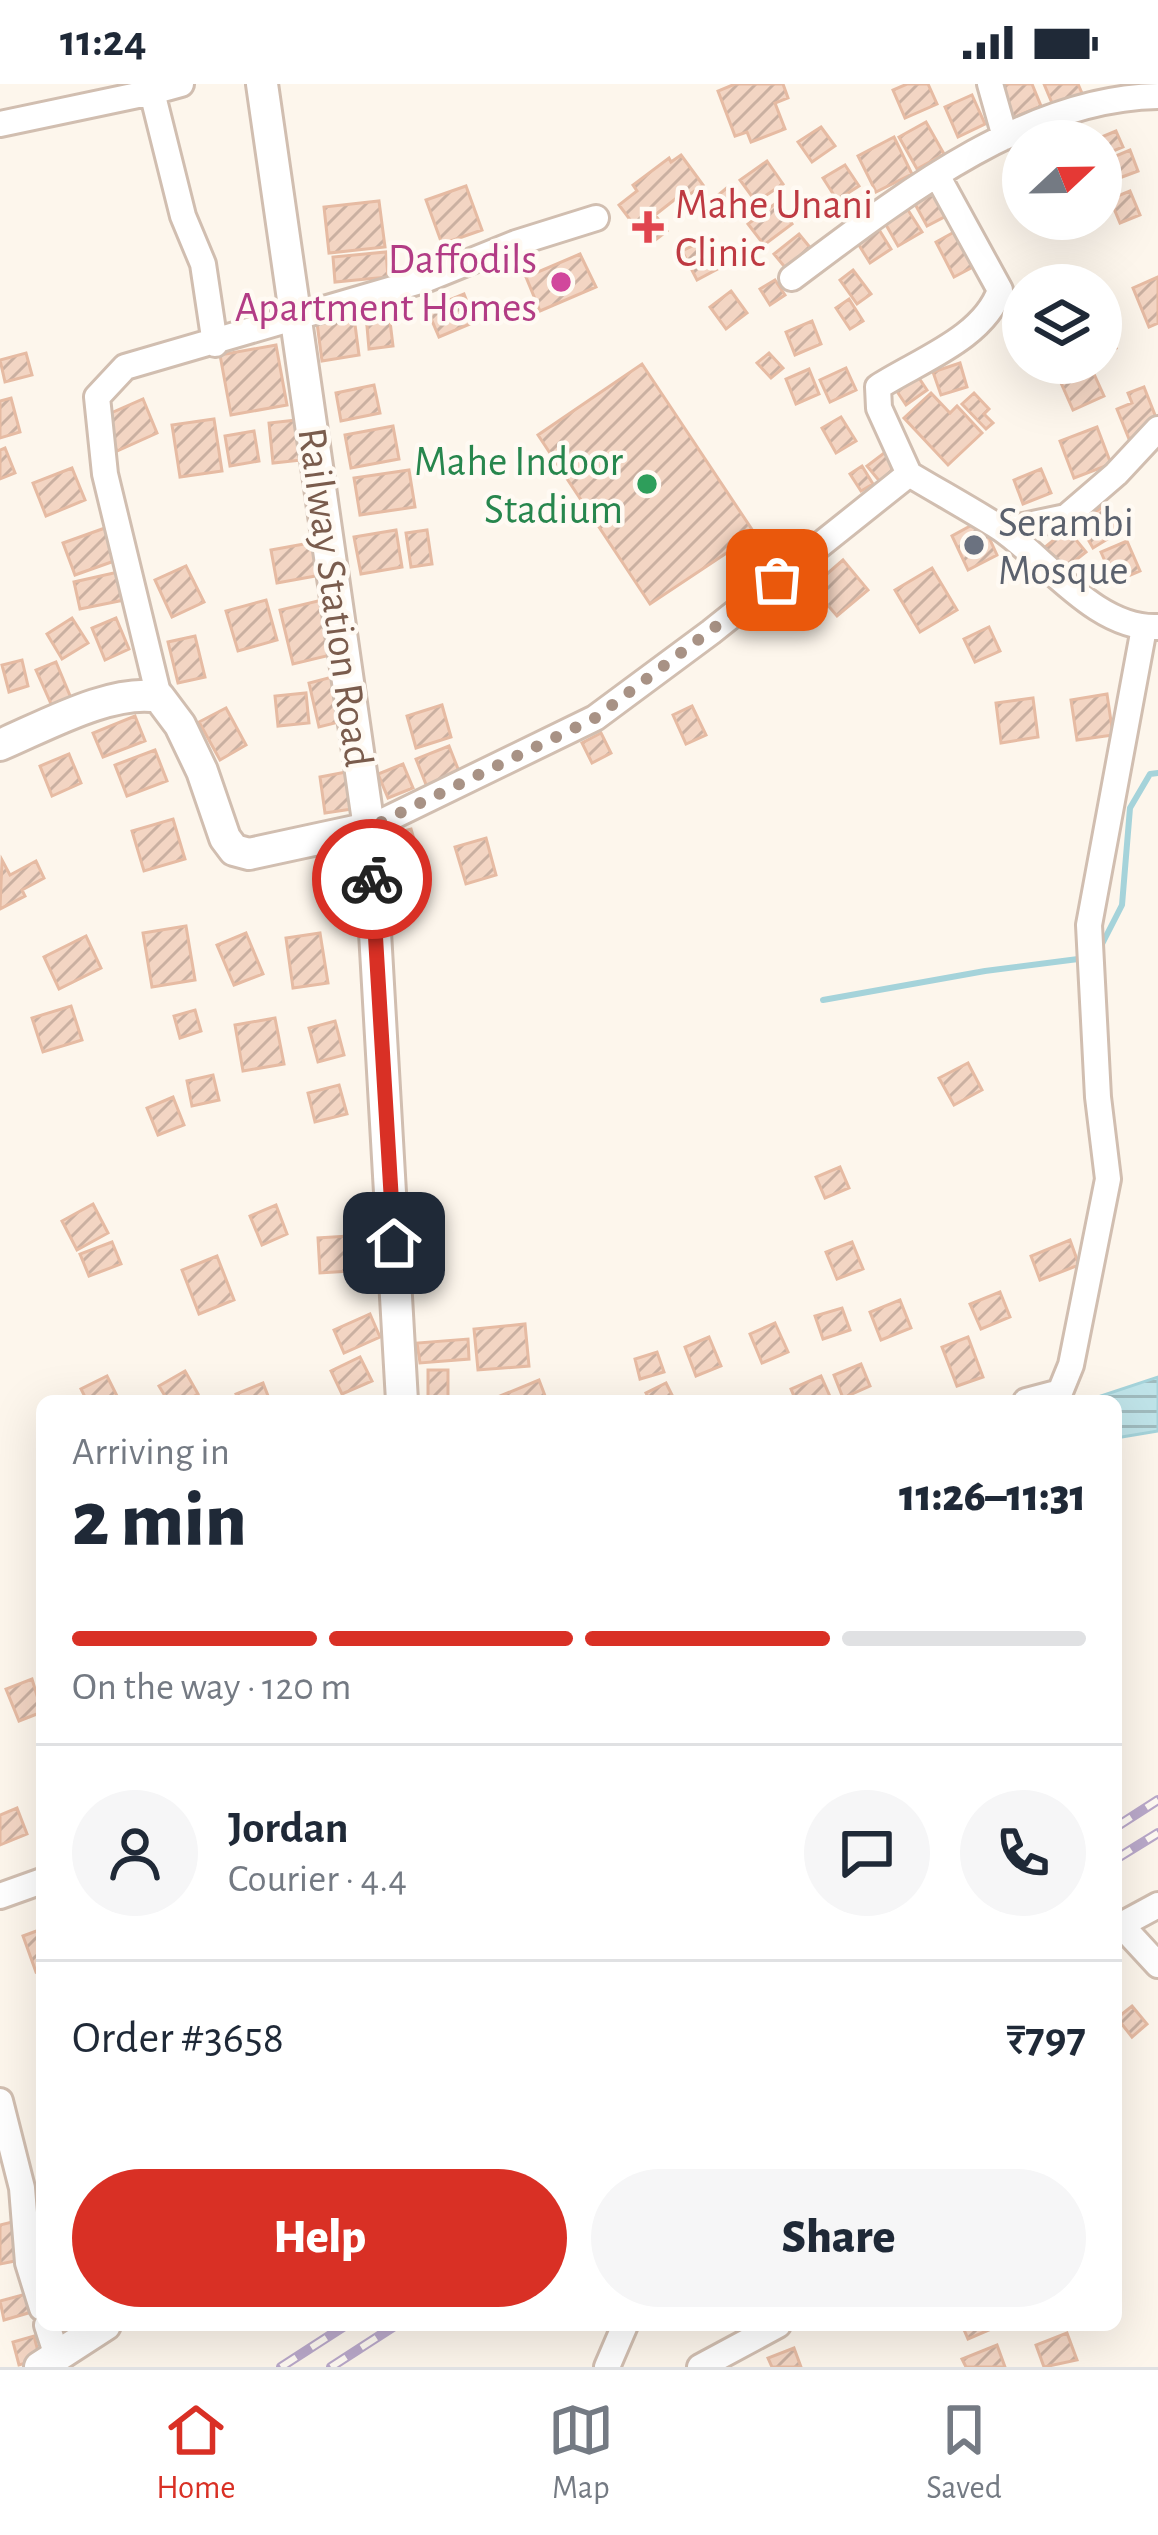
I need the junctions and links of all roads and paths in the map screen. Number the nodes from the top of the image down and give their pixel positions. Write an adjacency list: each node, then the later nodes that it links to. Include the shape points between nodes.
1 (181, 84): 4 (street)
2 (262, 84): 13 (street, Railway Station Road)
3 (989, 84): 8 (street)
4 (152, 92): 7 (street); 14 (street, via 203,264)
5 (1158, 96): 6 (street, via 1116,97)
6 (1041, 120)
7 (0, 124)
8 (1002, 127)
9 (1002, 139): 10 (street)
10 (938, 177): 12 (street); 16 (street, via 1000,290 977,326 878,387)
11 (596, 218): 13 (street, via 427,279)
12 (792, 278)
13 (297, 314): 14 (street); 21 (street, Railway Station Road)
14 (215, 344): 19 (street, via 125,368 97,397 105,474)
15 (1158, 429): 17 (street, via 1066,517)
16 (909, 474): 17 (street); 21 (street, via 595,718)
17 (1004, 530): 18 (street, via 1083,600)
18 (1151, 628): 23 (street, via 1089,925 1108,1179 1071,1364 1060,1392)
19 (159, 698): 20 (street, via 91,707); 21 (street, via 181,725 234,850 250,854)
20 (0, 745)
21 (369, 828): 22 (street, Railway Station Road)
22 (402, 1395)
23 (1049, 1395)
24 (36, 1883): 25 (street)
25 (0, 1896)
26 (1158, 1905): 27 (street)
27 (1122, 1924)
28 (1122, 1929): 29 (street)
29 (1158, 1965)
30 (0, 2101): 31 (street)
31 (36, 2289)
32 (47, 2331): 36 (street)
33 (96, 2331): 36 (street)
34 (622, 2331): 37 (street)
35 (767, 2331): 38 (street)
36 (48, 2362)
37 (607, 2367)
38 (700, 2367)

